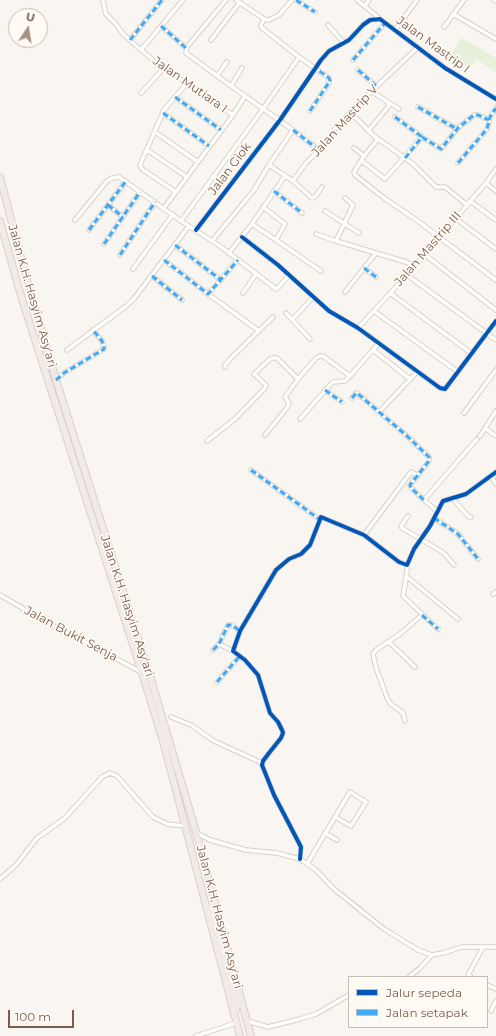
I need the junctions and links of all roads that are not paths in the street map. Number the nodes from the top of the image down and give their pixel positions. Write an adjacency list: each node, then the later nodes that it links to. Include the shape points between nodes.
1 (162, 0): 24 (street)
2 (183, 0): 20 (street)
3 (226, 0): 28 (street)
4 (292, 0): 16 (street, via 277,16 269,20)
5 (296, 0): 14 (street)
6 (357, 0): 13 (street)
7 (369, 0): 13 (street)
8 (417, 0): 22 (street)
9 (458, 0): 12 (street)
10 (103, 1): 24 (street, Jalan Mutiara I, via 106,14)
11 (238, 1): 16 (street); 25 (street)
12 (463, 2): 15 (street)
13 (365, 6): 17 (street)
14 (315, 12)
15 (453, 14): 21 (street); 23 (street)
16 (264, 19): 30 (street, via 262,28)
17 (380, 19): 18 (street, Jalan Mastrip I); 26 (street, Jalan Mastrip I, via 367,22)
18 (385, 23): 22 (street, Jalan Mastrip I); 31 (street)
19 (328, 25): 26 (street)
20 (161, 26): 28 (street); 29 (street)
21 (444, 27)
22 (395, 30): 27 (street, Jalan Mastrip I)
23 (496, 39)
24 (130, 40): 29 (street, Jalan Mutiara I)
25 (211, 40)
26 (344, 43): 34 (street, Jalan Mastrip I, via 329,51)
27 (418, 47): 40 (street, Jalan Mastrip V); 45 (street, Jalan Mastrip I, via 450,71)
28 (186, 48): 37 (street, via 188,55)
29 (141, 50): 35 (street, Jalan Mutiara I)
30 (299, 57): 34 (street); 49 (street)
31 (353, 60)
32 (227, 62): 37 (street)
33 (242, 68): 39 (street)
34 (315, 68): 51 (street, via 330,81); 56 (street, Jalan Giok)
35 (164, 69): 38 (street, Jalan Mutiara I); 42 (street)
36 (358, 70): 40 (street)
37 (218, 76): 39 (street)
38 (187, 83): 44 (street); 54 (street, Jalan Mutiara I)
39 (231, 86): 43 (street)
40 (376, 86): 41 (street, Jalan Mastrip V)
41 (371, 91): 46 (street); 52 (street, Jalan Mastrip V)
42 (141, 94)
43 (245, 96): 49 (street); 54 (street)
44 (175, 97): 53 (street); 59 (street)
45 (496, 99)
46 (387, 102): 50 (street); 61 (street, via 388,107)
47 (418, 107): 58 (street)
48 (496, 108): 57 (street)
49 (263, 109): 56 (street); 102 (street)
50 (399, 109)
51 (310, 111)
52 (350, 112): 61 (street); 68 (street, Jalan Mastrip V)
53 (163, 113): 62 (street); 65 (street)
54 (233, 115): 59 (street)
55 (395, 117): 63 (street)
56 (280, 120): 60 (street); 107 (street, Jalan Giok)
57 (489, 120): 58 (street, via 476,115); 73 (street, via 486,129)
58 (457, 129): 63 (street, via 440,149)
59 (221, 130): 65 (street)
60 (293, 130): 68 (street); 74 (street)
61 (368, 131): 64 (street)
62 (155, 132): 67 (street); 72 (street)
63 (422, 137): 70 (street)
64 (378, 139): 69 (street); 70 (street)
65 (209, 146): 72 (street)
66 (354, 148): 69 (street)
67 (148, 150): 78 (street); 86 (street, via 140,167)
68 (319, 150): 79 (street, Jalan Mastrip V)
69 (364, 156): 71 (street)
70 (405, 158): 71 (street, via 385,179); 91 (street, via 436,186 445,187)
71 (362, 161): 111 (street, via 354,173)
72 (198, 162): 78 (street)
73 (458, 163)
74 (269, 164): 76 (street); 113 (street, via 254,190)
75 (496, 169): 81 (street, Jalan Mastrip III)
76 (285, 176): 79 (street); 83 (street)
77 (0, 177): 164 (highway, Jalan K.H. Hasyim Asy'ari)
78 (187, 177): 86 (street)
79 (293, 181): 82 (street, via 312,198)
80 (126, 182): 85 (street); 90 (street); 99 (street, via 117,177 107,181)
81 (486, 183): 84 (street); 88 (street, Jalan Mastrip III)
82 (322, 187)
83 (274, 191): 92 (street); 95 (street)
84 (496, 191)
85 (140, 192): 89 (street); 97 (street)
86 (176, 192): 93 (street)
87 (345, 198): 104 (street, via 353,205)
88 (470, 201): 91 (street, Jalan Mastrip III); 100 (street)
89 (155, 202): 93 (street); 121 (street)
90 (108, 204): 97 (street); 106 (street)
91 (467, 205): 98 (street, Jalan Mastrip III)
92 (263, 207): 103 (street); 112 (street, via 285,224)
93 (164, 208): 96 (street)
94 (325, 210): 104 (street)
95 (302, 213)
96 (173, 214): 102 (street); 126 (street)
97 (123, 217): 115 (street)
98 (455, 218): 111 (street, Jalan Mastrip III); 117 (street)
99 (75, 220)
100 (496, 220)
101 (0, 221): 205 (highway, Jalan K.H. Hasyim Asy'ari, via 21,296)
102 (181, 221): 105 (street)
103 (252, 224): 110 (street); 112 (street)
104 (344, 224): 108 (street); 114 (street)
105 (189, 226): 107 (street); 116 (street)
106 (89, 230)
107 (196, 230): 113 (street)
108 (359, 233)
109 (316, 234): 114 (street)
110 (242, 237): 118 (street); 130 (street)
111 (439, 237): 120 (street, Jalan Mastrip III); 134 (street)
112 (276, 240): 127 (street)
113 (212, 241): 118 (street)
114 (336, 241): 119 (street)
115 (104, 244)
116 (175, 245): 122 (street); 133 (street)
117 (496, 249)
118 (229, 253): 123 (street)
119 (376, 253): 124 (street); 125 (street)
120 (424, 254): 124 (street, Jalan Mastrip III); 141 (street)
121 (120, 255)
122 (164, 260): 131 (street); 138 (street)
123 (238, 260): 128 (street); 133 (street)
124 (414, 266): 129 (street, Jalan Mastrip III)
125 (364, 268): 132 (street); 135 (street)
126 (133, 269)
127 (321, 271)
128 (256, 274): 130 (street, via 276,290); 136 (street)
129 (406, 274): 137 (street, Jalan Mastrip III); 150 (street)
130 (289, 275): 139 (street)
131 (152, 276): 140 (street); 148 (street, via 125,308)
132 (376, 277)
133 (221, 280): 138 (street)
134 (496, 280)
135 (345, 292)
136 (243, 293)
137 (390, 293): 142 (street, Jalan Mastrip III); 156 (street)
138 (208, 294): 149 (street)
139 (313, 297): 145 (street); 147 (street, via 333,314)
140 (182, 300)
141 (496, 310)
142 (374, 311): 147 (street, Jalan Mastrip III); 160 (street)
143 (286, 313): 145 (street)
144 (273, 317): 149 (street)
145 (293, 319): 151 (street)
146 (496, 321): 150 (street)
147 (358, 328): 153 (street)
148 (94, 330): 154 (street); 164 (street, via 104,349)
149 (259, 331): 157 (street)
150 (487, 333): 152 (street); 156 (street)
151 (310, 339)
152 (496, 340)
153 (379, 343): 155 (street); 159 (street)
154 (67, 350)
155 (373, 350): 161 (street); 163 (street)
156 (471, 353): 160 (street)
157 (225, 367)
158 (496, 370): 170 (street)
159 (417, 372): 160 (street, via 444,389); 163 (street)
160 (458, 372)
161 (350, 376): 162 (street, via 324,356 320,356); 165 (street, via 345,381 333,382)
162 (298, 379): 173 (street, via 285,397 289,404 287,408); 175 (street, via 277,358 270,359 254,374 266,385 265,388 235,419)
163 (410, 379): 169 (street)
164 (56, 380): 212 (highway, Jalan K.H. Hasyim Asy'ari, via 150,676)
165 (325, 390): 167 (street); 171 (street)
166 (352, 398): 169 (street, via 357,393)
167 (342, 402)
168 (496, 411): 172 (street)
169 (379, 412): 178 (street, via 429,457 429,461)
170 (464, 413)
171 (300, 419)
172 (485, 428): 174 (street); 182 (street)
173 (265, 435)
174 (496, 436)
175 (207, 441)
176 (251, 470): 187 (street)
177 (496, 472): 179 (street)
178 (417, 475): 182 (street, via 410,487); 188 (street, via 411,472)
179 (491, 476): 180 (street); 181 (street, via 466,494)
180 (496, 484)
181 (452, 498): 183 (street, via 444,500); 185 (street)
182 (424, 500): 183 (street)
183 (437, 511): 186 (street)
184 (408, 516): 189 (street, via 401,527)
185 (471, 517)
186 (434, 518): 189 (street); 190 (street, via 458,534)
187 (319, 519): 188 (street, via 322,517); 198 (street, via 310,545 276,570)
188 (364, 535): 192 (street)
189 (421, 538): 191 (street, via 444,553); 192 (street)
190 (478, 559)
191 (454, 565)
192 (406, 566): 193 (street)
193 (406, 576): 195 (street, via 403,596); 196 (street)
194 (0, 595): 205 (street, Jalan Bukit Senja)
195 (422, 615): 197 (street); 199 (street)
196 (458, 619)
197 (438, 629)
198 (240, 631): 200 (street, via 228,625); 202 (street)
199 (389, 642): 204 (street); 208 (street, via 376,650 373,657 389,702 402,712)
200 (219, 644): 201 (street); 202 (street)
201 (214, 650)
202 (233, 651): 203 (street)
203 (240, 656): 206 (street); 209 (street, via 258,675 270,713 283,733)
204 (415, 667)
205 (142, 673): 211 (highway, Jalan K.H. Hasyim Asy'ari)
206 (218, 682)
207 (172, 717): 209 (street, via 214,741)
208 (405, 721)
209 (262, 763): 215 (street, via 274,795 301,848)
210 (335, 816): 210 (street, via 350,792 366,802 351,826); 213 (street)
211 (185, 826): 217 (street, via 167,824 153,817 117,776 110,773 102,777 68,815 37,838 16,865); 221 (highway, Jalan K.H. Hasyim Asy'ari)
212 (196, 832): 215 (street, via 210,840 246,850 277,853); 218 (highway, Jalan K.H. Hasyim Asy'ari)
213 (325, 833): 214 (street); 216 (street)
214 (337, 840)
215 (300, 859): 216 (street)
216 (307, 864): 222 (street, via 392,935)
217 (0, 879)
218 (214, 900): 221 (highway, via 212,910 222,950 220,952); 223 (highway, Jalan K.H. Hasyim Asy'ari)
219 (483, 947): 220 (street); 222 (street, via 462,946); 225 (street)
220 (496, 947)
221 (217, 949): 229 (highway, Jalan K.H. Hasyim Asy'ari)
222 (432, 955): 224 (street)
223 (230, 959): 229 (highway, via 228,955 225,956 237,1006); 230 (highway, Jalan K.H. Hasyim Asy'ari)
224 (409, 976)
225 (468, 976)
226 (348, 996): 230 (street, via 316,1014 300,1019 268,1027)
227 (496, 1001): 228 (street)
228 (491, 1011)
229 (234, 1014): 231 (highway, Jalan K.H. Hasyim Asy'ari)
230 (247, 1021): 234 (highway, Jalan K.H. Hasyim Asy'ari)
231 (236, 1023): 232 (street); 233 (highway, Jalan K.H. Hasyim Asy'ari)
232 (196, 1036)
233 (240, 1036)
234 (251, 1036)

